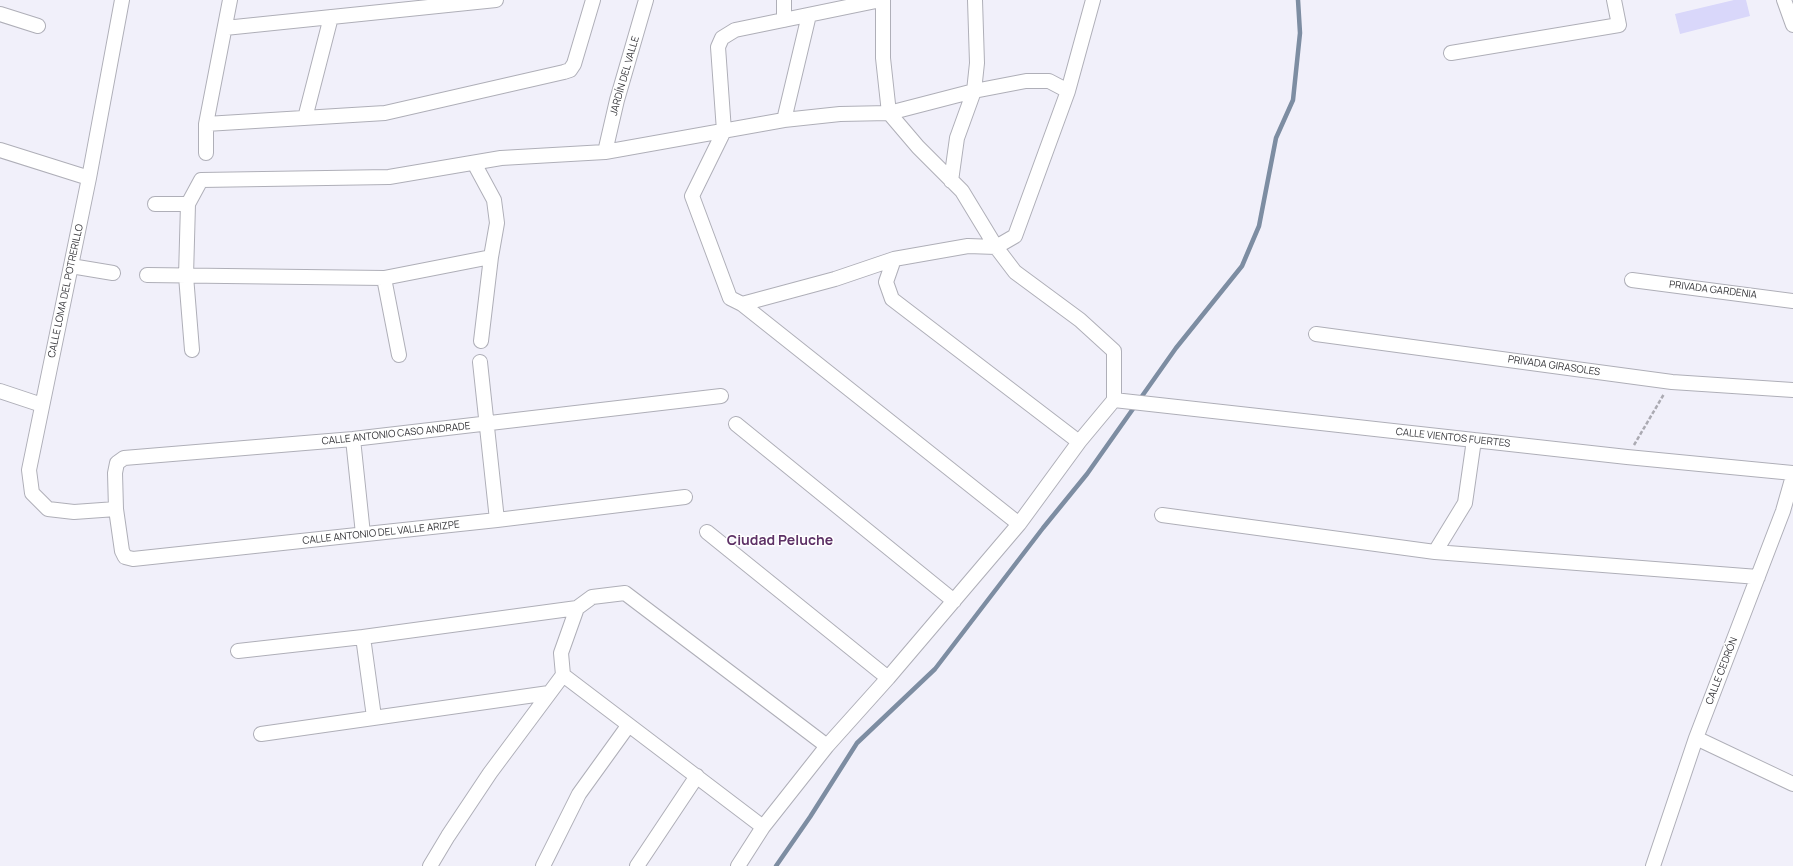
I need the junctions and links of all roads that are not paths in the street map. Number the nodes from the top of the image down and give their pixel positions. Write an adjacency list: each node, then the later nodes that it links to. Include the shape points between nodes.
1 (122, 0): 32 (street, CALLE LOMA DEL POTRERILLO)
2 (230, 0): 19 (street)
3 (496, 0): 12 (street)
4 (593, 0): 24 (street, via 570,70 385,113)
5 (646, 0): 29 (street, JARDÍN DEL VALLE)
6 (784, 0): 16 (street)
7 (882, 0): 14 (street); 23 (street, via 883,58)
8 (975, 0): 21 (street, via 977,63)
9 (1093, 0): 22 (street)
10 (1614, 0): 20 (street, via 1619,25)
11 (1784, 0): 17 (street)
12 (434, 4): 15 (street)
13 (0, 14): 18 (street)
14 (809, 15): 16 (street); 25 (street)
15 (331, 18): 19 (street); 24 (street)
16 (784, 20): 27 (street, via 735,30 722,38 718,47)
17 (1793, 25)
18 (38, 26)
19 (225, 28): 26 (street)
20 (1451, 53)
21 (974, 91): 22 (street, via 1040,80 1049,81); 23 (street); 33 (street, via 958,138)
22 (1068, 91): 36 (street, via 1015,236)
23 (890, 113): 25 (street, via 840,114); 33 (street, via 918,147)
24 (305, 118): 26 (street)
25 (784, 120): 27 (street)
26 (206, 124): 30 (street)
27 (724, 131): 29 (street); 46 (street, via 692,196 730,298)
28 (0, 150): 32 (street)
29 (605, 152): 31 (street, via 501,158)
30 (206, 153)
31 (474, 163): 35 (street, via 389,177 201,180); 37 (street, via 494,200 497,223)
32 (89, 178): 39 (street, CALLE LOMA DEL POTRERILLO)
33 (952, 181): 36 (street, via 962,191)
34 (155, 204): 35 (street)
35 (188, 204): 42 (street)
36 (996, 247): 38 (street, via 968,246); 55 (street, via 1016,272 1080,320 1114,351)
37 (491, 257): 43 (street); 48 (street)
38 (894, 259): 46 (street, via 836,279); 61 (street, via 886,282 892,299)
39 (71, 266): 40 (street); 56 (street, CALLE LOMA DEL POTRERILLO)
40 (113, 273)
41 (147, 275): 42 (street)
42 (186, 276): 43 (street); 49 (street)
43 (384, 278): 50 (street)
44 (1632, 280): 45 (street, PRIVADA GARDENIA)
45 (1793, 301)
46 (742, 304): 69 (street)
47 (1316, 334): 52 (street, PRIVADA GIRASOLES, via 1672,382)
48 (481, 341)
49 (192, 350)
50 (400, 355)
51 (480, 362): 57 (street)
52 (1793, 390)
53 (0, 391): 56 (street)
54 (721, 396): 57 (street, CALLE ANTONIO CASO ANDRADE)
55 (1120, 401): 60 (street, CALLE VIENTOS FUERTES); 61 (street)
56 (42, 405): 65 (street, CALLE LOMA DEL POTRERILLO, via 29,470 32,493 48,509 74,512)
57 (486, 424): 59 (street, CALLE ANTONIO CASO ANDRADE); 68 (street)
58 (736, 424): 74 (street)
59 (353, 439): 65 (street, CALLE ANTONIO CASO ANDRADE, via 124,458 117,463 115,473); 71 (street)
60 (1474, 440): 62 (street, CALLE VIENTOS FUERTES); 72 (street, via 1465,503)
61 (1079, 442): 69 (street)
62 (1793, 473)
63 (1793, 476): 66 (street, CALLE CEDRÓN)
64 (685, 497): 68 (street, CALLE ANTONIO DEL VALLE ARIZPE)
65 (116, 509): 71 (street, CALLE ANTONIO DEL VALLE ARIZPE, via 122,551 126,558 133,559)
66 (1788, 513): 73 (street, CALLE CEDRÓN)
67 (1162, 515): 72 (street)
68 (497, 520): 71 (street, CALLE ANTONIO DEL VALLE ARIZPE)
69 (1019, 524): 74 (street)
70 (707, 532): 79 (street)
71 (363, 534)
72 (1435, 552): 73 (street)
73 (1758, 577): 84 (street, CALLE CEDRÓN)
74 (954, 601): 79 (street)
75 (576, 608): 76 (street); 78 (street, via 561,653); 85 (street, via 592,597 625,593)
76 (363, 637): 77 (street); 81 (street)
77 (238, 651)
78 (563, 675): 80 (street); 82 (street)
79 (888, 678): 85 (street)
80 (549, 693): 81 (street); 89 (street, via 490,773)
81 (374, 717): 83 (street)
82 (628, 726): 86 (street); 90 (street, via 579,794)
83 (261, 734)
84 (1696, 738): 87 (street); 93 (street, CALLE CEDRÓN)
85 (827, 746): 88 (street)
86 (697, 776): 88 (street); 91 (street)
87 (1793, 784)
88 (763, 827): 92 (street)
89 (430, 866)
90 (543, 866)
91 (637, 866)
92 (738, 866)
93 (1653, 866)

